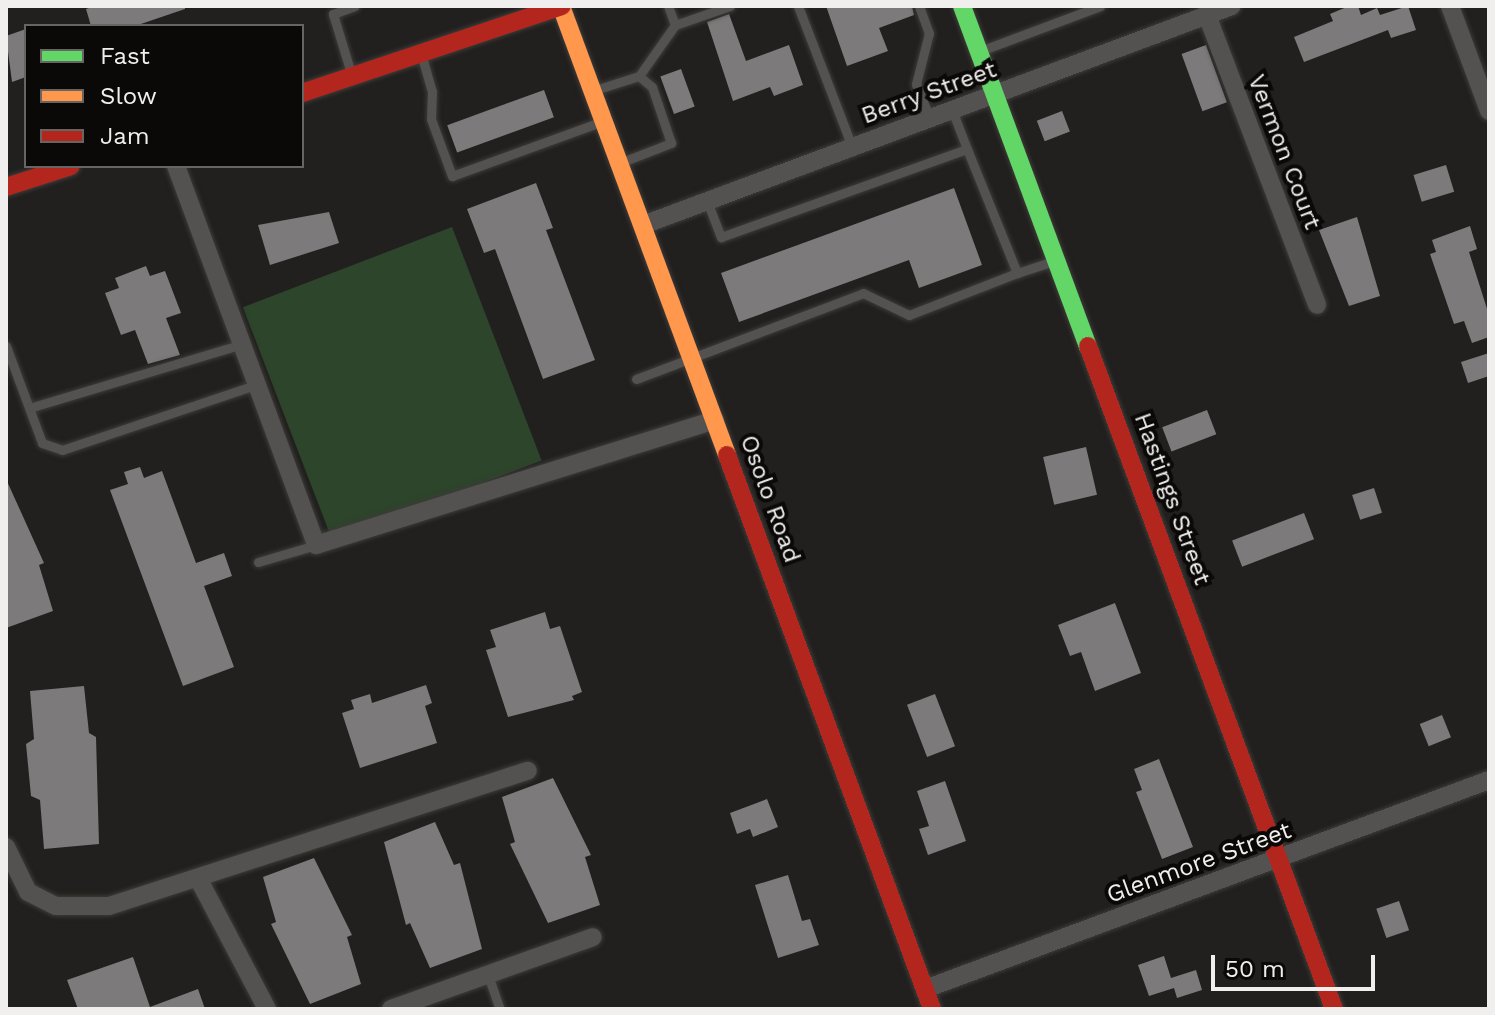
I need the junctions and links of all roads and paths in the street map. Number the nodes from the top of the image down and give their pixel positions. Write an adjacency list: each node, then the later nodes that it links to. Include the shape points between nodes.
1 (355, 6): 11 (lane)
2 (561, 6): 15 (street); 18 (street, Osolo Road)
3 (668, 6): 13 (lane)
4 (730, 6): 13 (lane)
5 (798, 6): 25 (lane)
6 (919, 6): 23 (lane, via 929,33 916,84)
7 (962, 6): 14 (street, Hastings Street)
8 (1100, 6): 14 (lane)
9 (1232, 6): 12 (street, Berry Street)
10 (1450, 6): 22 (street)
11 (331, 10): 17 (lane)
12 (1207, 15): 20 (street, Berry Street); 35 (street, Vermon Court)
13 (675, 25): 16 (lane)
14 (980, 51): 20 (street, Hastings Street)
15 (421, 54): 17 (street); 24 (lane, via 432,91 431,119 452,176)
16 (639, 76): 18 (lane); 27 (lane, via 652,87 671,143)
17 (353, 77): 19 (street)
18 (592, 91): 24 (street, Osolo Road)
19 (304, 92)
20 (996, 94): 21 (street, Berry Street); 33 (street, Hastings Street)
21 (952, 110): 23 (street, Berry Street); 26 (lane)
22 (1489, 111)
23 (930, 118): 25 (street, Berry Street)
24 (603, 121): 27 (street, Osolo Road)
25 (852, 147): 31 (street, Berry Street)
26 (967, 149): 31 (lane, via 721,237); 34 (lane)
27 (619, 163): 32 (street, Osolo Road)
28 (65, 168): 30 (street)
29 (177, 168): 36 (street)
30 (6, 187)
31 (707, 201): 32 (street, Berry Street)
32 (643, 225): 38 (street, Osolo Road)
33 (1058, 260): 34 (lane); 48 (street, Hastings Street)
34 (1017, 273): 38 (lane, via 909,315 863,293)
35 (1317, 305)
36 (242, 344): 40 (street); 41 (lane)
37 (6, 346): 41 (lane)
38 (691, 355): 39 (lane); 42 (street, Osolo Road)
39 (636, 379)
40 (258, 384): 41 (lane, via 62,450 42,443); 43 (street)
41 (29, 408)
42 (715, 420): 43 (street); 52 (street, Osolo Road)
43 (316, 545): 44 (lane)
44 (258, 562)
45 (528, 771): 49 (street)
46 (1489, 780): 48 (street, Glenmore Street)
47 (6, 847): 49 (street, via 28,892 56,906 109,906)
48 (1279, 859): 52 (street, Glenmore Street); 57 (street, Hastings Street)
49 (199, 880): 53 (street)
50 (593, 937): 51 (street)
51 (488, 974): 54 (street); 55 (lane)
52 (925, 989): 56 (street, Osolo Road)
53 (267, 1009)
54 (391, 1009)
55 (500, 1009)
56 (932, 1009)
57 (1334, 1009)

